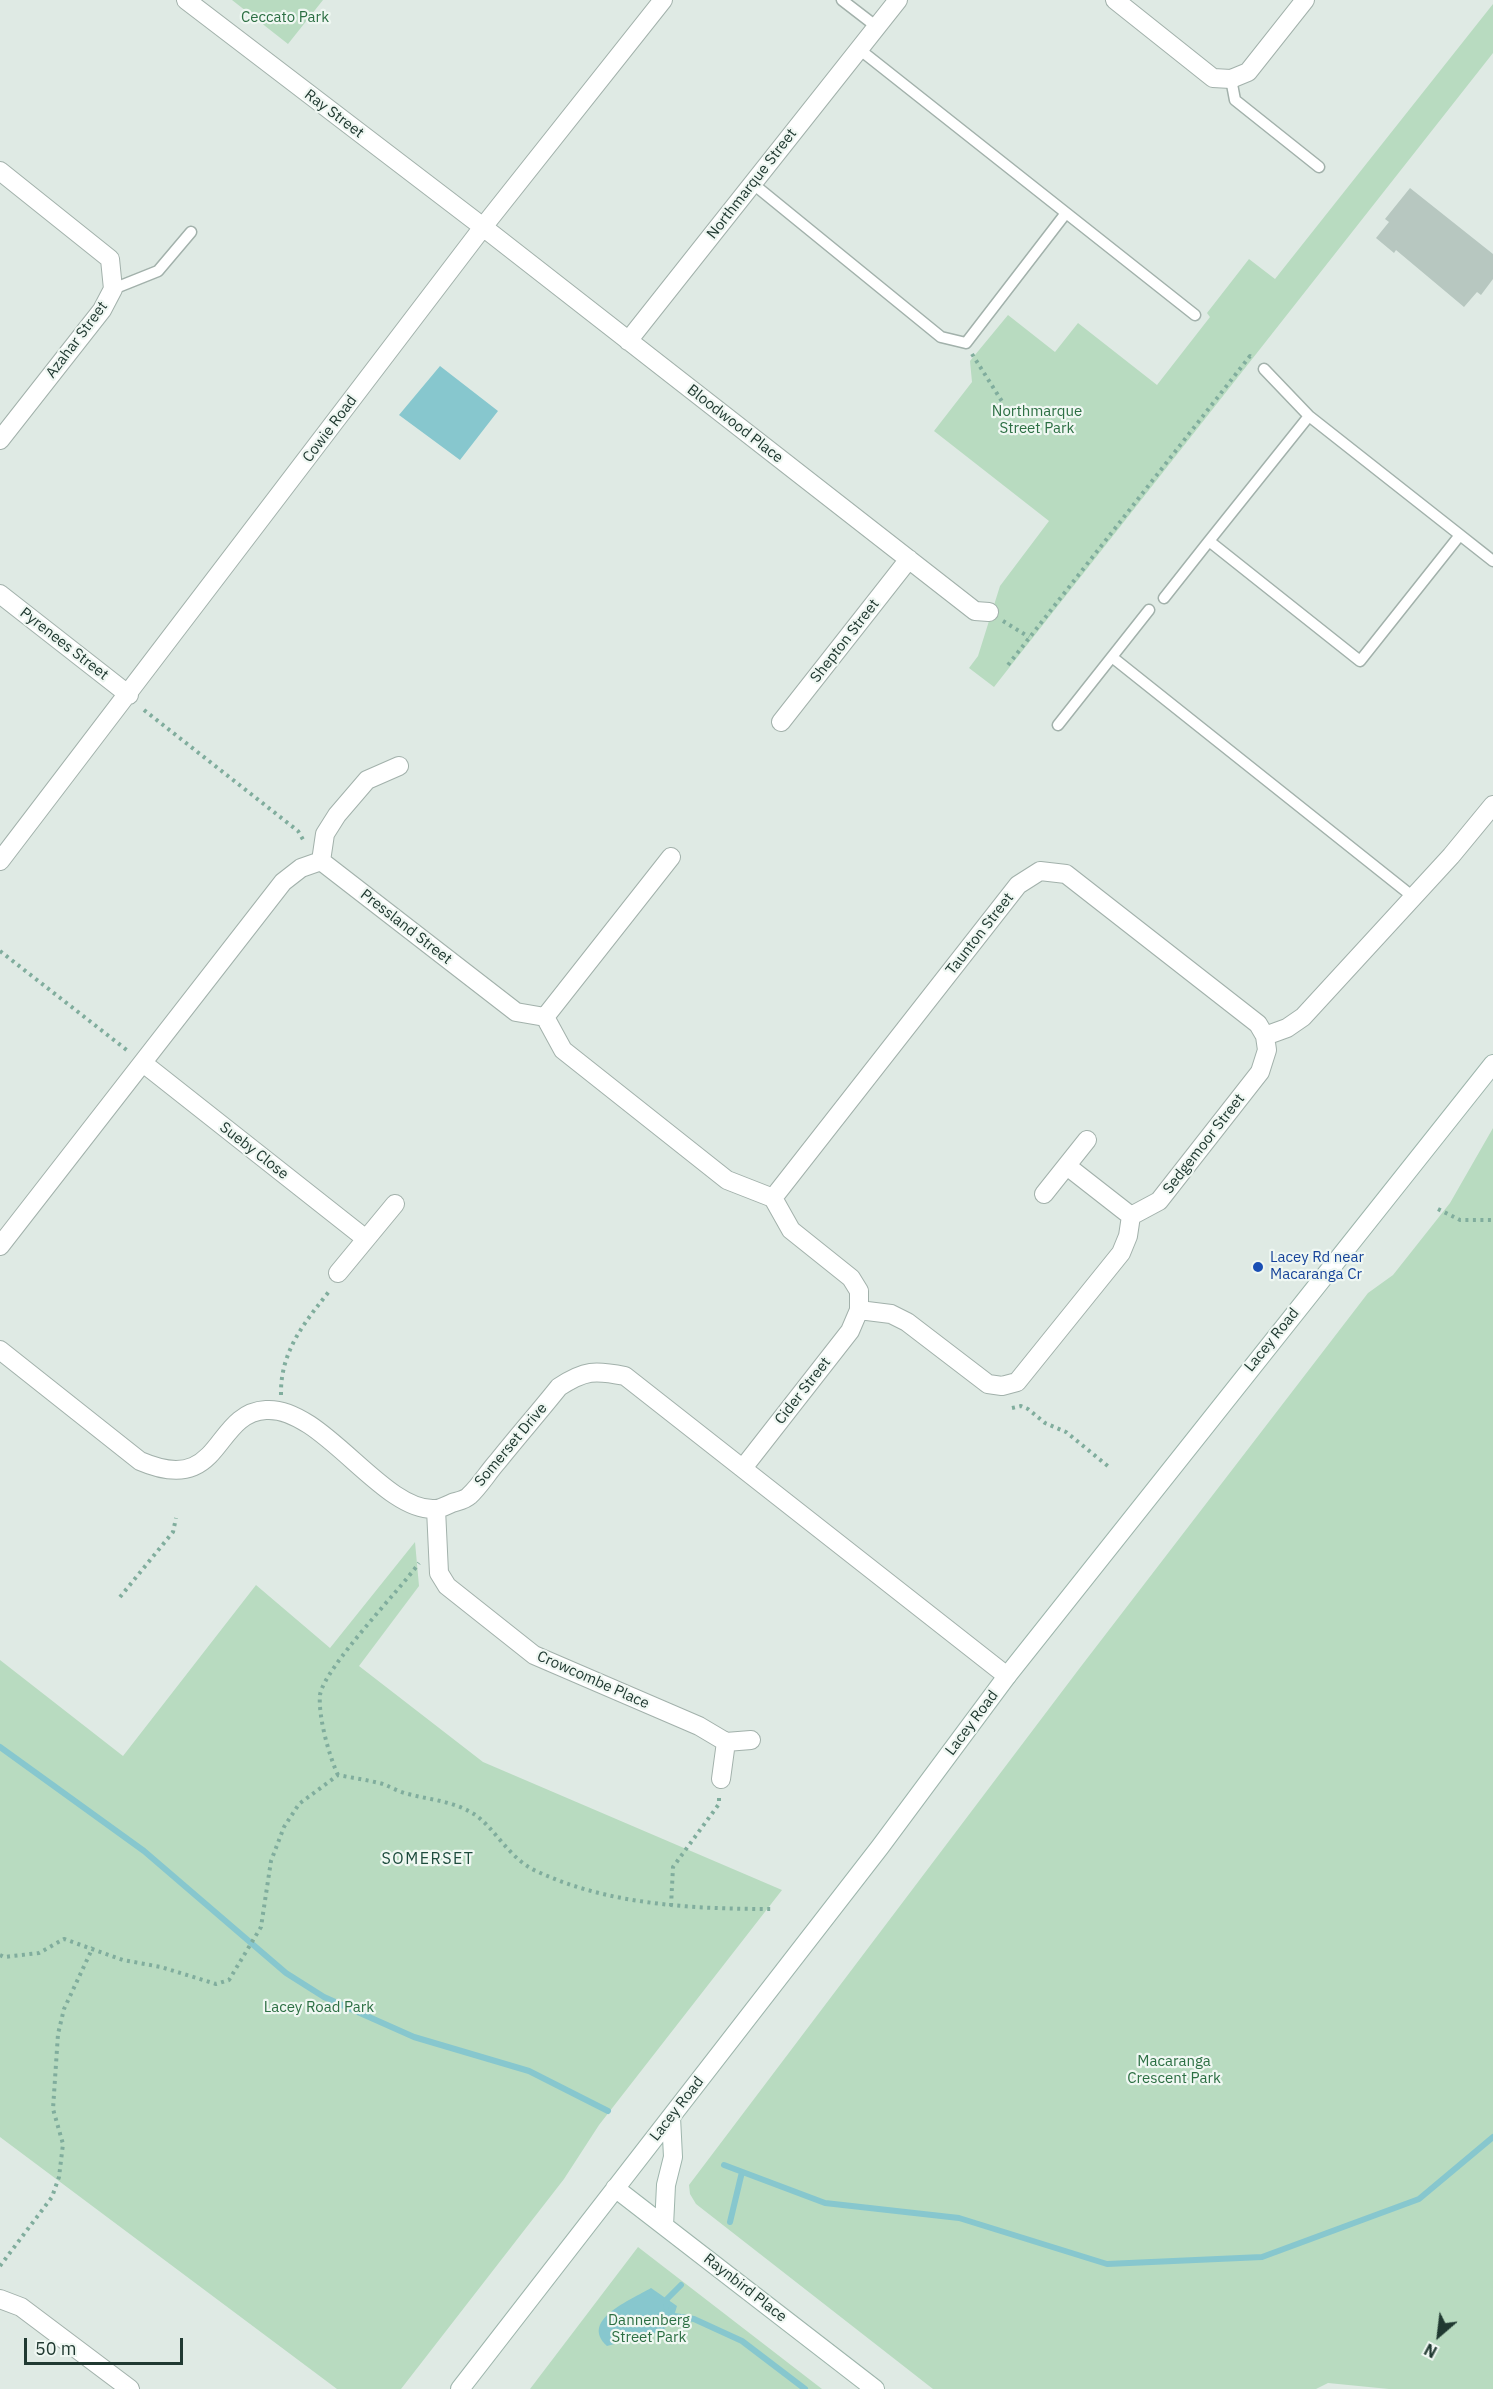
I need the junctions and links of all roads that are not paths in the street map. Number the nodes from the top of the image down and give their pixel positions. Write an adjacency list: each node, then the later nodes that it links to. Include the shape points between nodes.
1 (186, 0): 14 (street, Ray Street)
2 (663, 0): 14 (street, Cowie Road)
3 (842, 0): 7 (lane)
4 (898, 0): 7 (street, Northmarque Street)
5 (1115, 0): 9 (street, via 1213,78)
6 (1305, 0): 9 (street, via 1248,72)
7 (877, 27): 8 (street, Northmarque Street)
8 (859, 49): 12 (street, Northmarque Street); 13 (lane)
9 (1231, 79): 10 (lane, via 1235,100)
10 (1319, 167)
11 (0, 171): 16 (street, Azahar Street, via 110,259)
12 (753, 183): 13 (lane, via 941,337 966,343); 18 (street, Northmarque Street)
13 (1066, 213): 17 (lane)
14 (483, 227): 18 (street, Bloodwood Place); 31 (street, Cowie Road)
15 (191, 232): 16 (lane, via 158,271)
16 (113, 289): 21 (street, Azahar Street, via 102,310)
17 (1195, 315)
18 (628, 341): 24 (street, Bloodwood Place)
19 (1264, 369): 20 (lane)
20 (1309, 416): 22 (lane); 23 (lane)
21 (0, 440)
22 (1460, 535): 23 (lane, via 1360,661); 25 (lane)
23 (1209, 541): 27 (lane)
24 (909, 559): 29 (street, Bloodwood Place, via 975,611); 32 (street, Shepton Street)
25 (1493, 561)
26 (0, 594): 31 (street, Pyrenees Street)
27 (1164, 598)
28 (1149, 610): 30 (lane)
29 (989, 612)
30 (1112, 657): 33 (lane); 39 (lane)
31 (129, 695): 37 (street, Cowie Road)
32 (781, 722)
33 (1058, 725)
34 (399, 766): 38 (street, via 367,780 337,815 325,834)
35 (1493, 805): 39 (street)
36 (671, 858): 40 (street)
37 (0, 861)
38 (321, 861): 40 (street, Pressland Street, via 516,1012); 42 (street, via 301,868 283,882)
39 (1412, 896): 41 (street, via 1303,1017)
40 (545, 1017): 47 (street, via 563,1050 727,1179)
41 (1265, 1036): 47 (street, Taunton Street, via 1258,1024 1066,874 1040,871 1018,885); 49 (street, Sedgemoor Street, via 1268,1050 1260,1072 1160,1201)
42 (143, 1062): 50 (street, Sueby Close); 51 (street)
43 (1493, 1064): 57 (street, Lacey Road)
44 (1087, 1140): 45 (street)
45 (1067, 1166): 46 (street); 49 (street)
46 (1044, 1194)
47 (772, 1198): 53 (street, via 791,1230 851,1278 859,1292)
48 (394, 1204): 50 (street)
49 (1131, 1216): 53 (street, via 1121,1254 1017,1382 988,1384 908,1322 891,1314)
50 (366, 1239): 52 (street)
51 (0, 1246)
52 (338, 1273)
53 (859, 1310): 55 (street, Cider Street, via 850,1330)
54 (0, 1350): 56 (street, via 140,1461 164,1471 186,1469 204,1461 242,1418 264,1410 282,1411 305,1421 402,1499)
55 (743, 1468): 56 (street, Somerset Drive, via 625,1376 599,1371 578,1374 559,1387 467,1498); 57 (street, Somerset Drive)
56 (436, 1509): 59 (street, Crowcombe Place, via 439,1573 447,1586 543,1660 699,1725)
57 (1007, 1676): 61 (street, Lacey Road)
58 (751, 1740): 59 (street)
59 (726, 1742): 60 (street)
60 (721, 1779)
61 (671, 2116): 62 (street, Lacey Road); 63 (street, via 672,2157)
62 (615, 2188): 63 (street, Raynbird Place); 66 (street, Lacey Road)
63 (664, 2226): 67 (street, Raynbird Place)
64 (0, 2299): 65 (street, via 21,2307)
65 (130, 2389)
66 (460, 2389)
67 (875, 2389)

